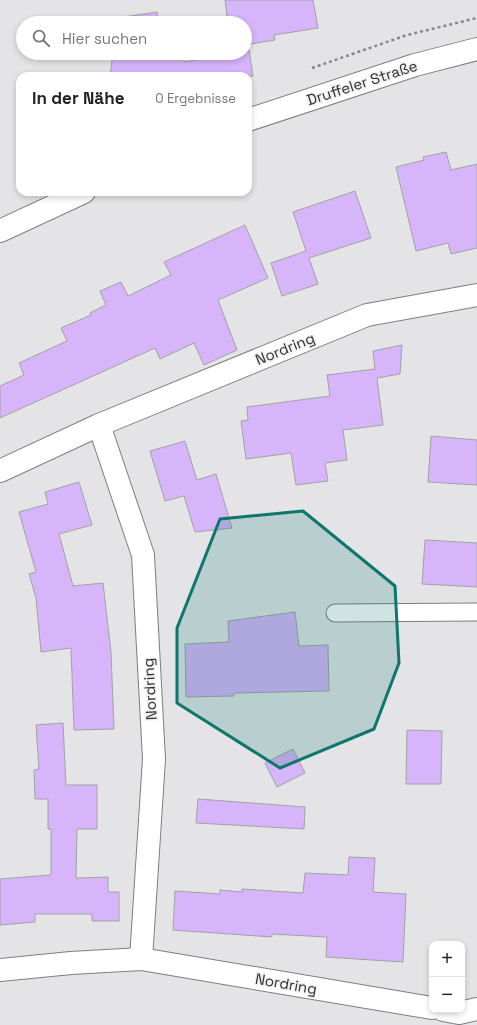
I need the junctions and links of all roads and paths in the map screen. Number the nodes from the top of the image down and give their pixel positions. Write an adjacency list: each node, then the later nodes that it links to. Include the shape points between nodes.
1 (477, 49): 2 (street, Druffeler Straße, via 415,65)
2 (252, 119)
3 (75, 196): 4 (street)
4 (0, 231)
5 (477, 295): 6 (street, Nordring, via 368,315)
6 (99, 425): 7 (street, Nordring); 10 (street, Nordring, via 143,554 154,759)
7 (0, 470)
8 (335, 612): 9 (lane)
9 (477, 612)
10 (141, 960): 11 (street, Nordring); 12 (street, Nordring)
11 (0, 970)
12 (429, 1008)
13 (477, 1009): 14 (street)
14 (465, 1012)

